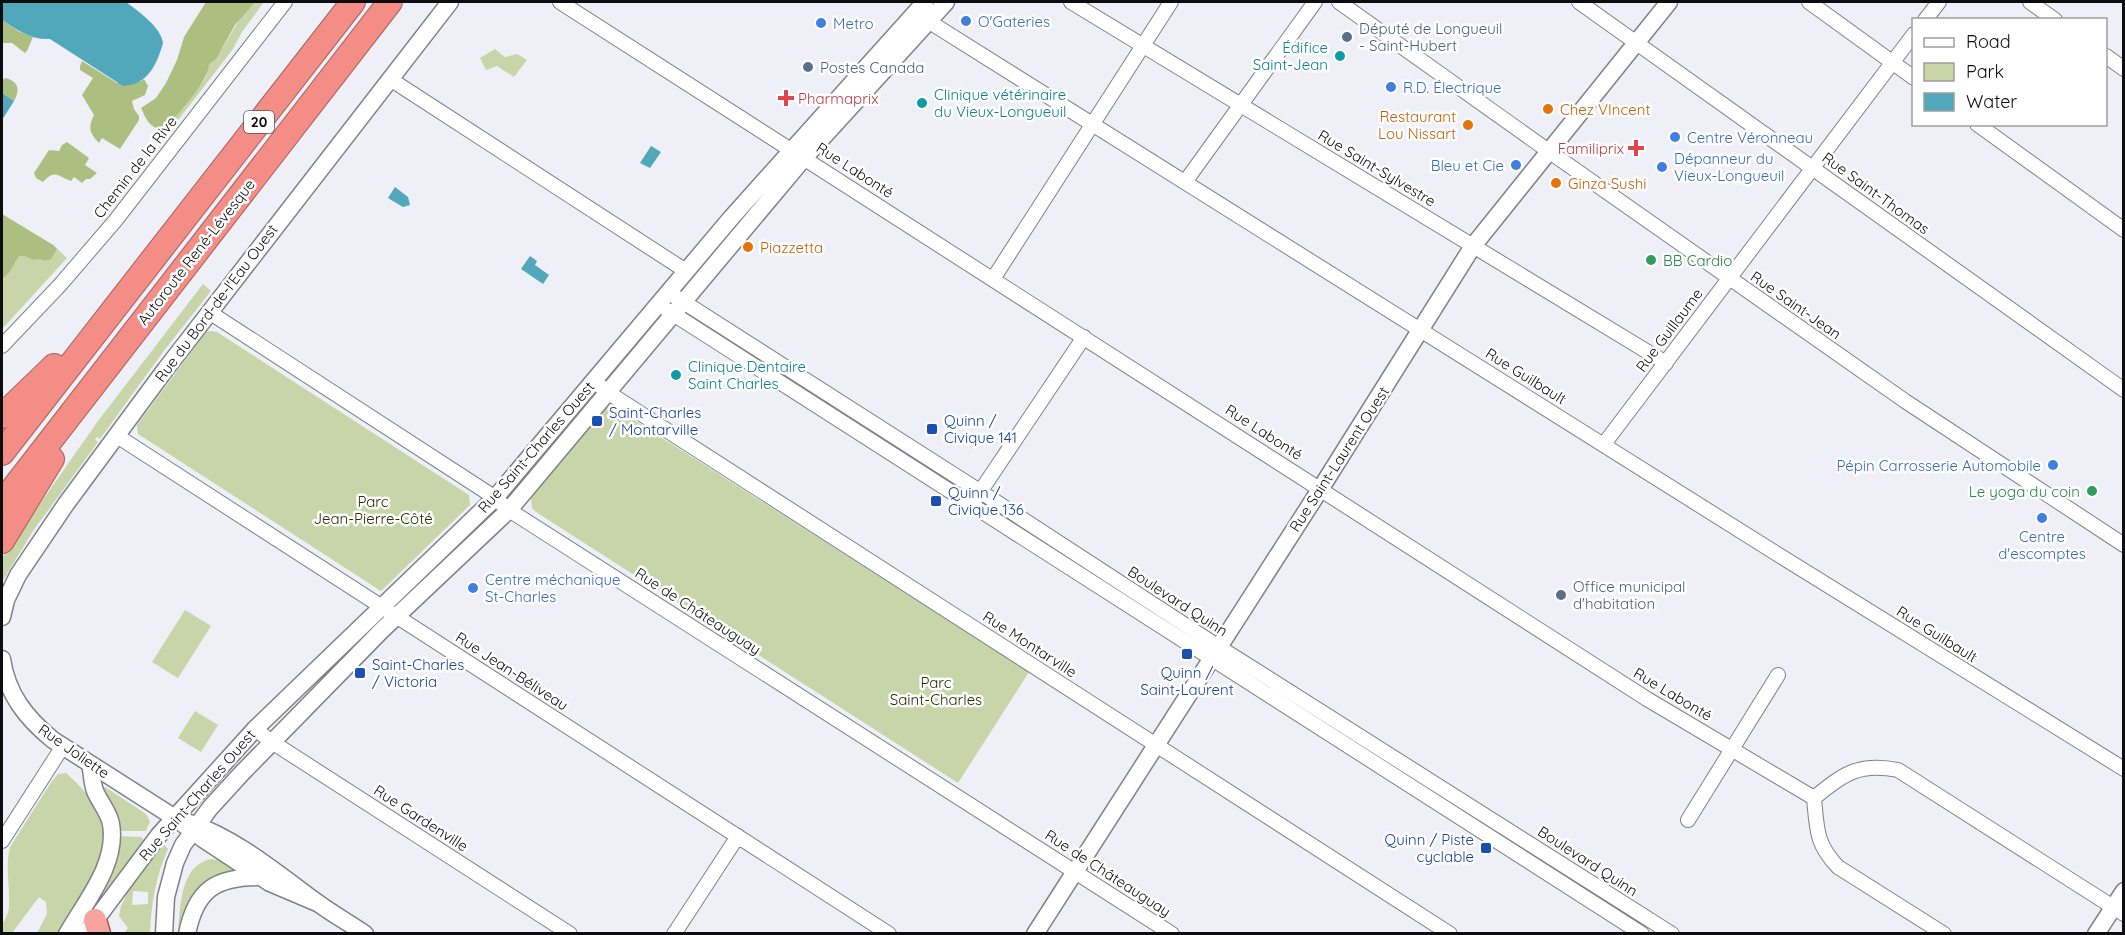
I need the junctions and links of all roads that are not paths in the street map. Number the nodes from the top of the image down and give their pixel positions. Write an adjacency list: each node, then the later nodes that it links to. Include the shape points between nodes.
1 (285, 2): 46 (street, Chemin de la Rive, via 101,237)
2 (353, 2): 41 (highway, Autoroute René-Lévesque / 20)
3 (390, 2): 45 (highway, Autoroute René-Lévesque / 20)
4 (450, 2): 26 (street, Rue du Bord-de-l'Eau Ouest)
5 (560, 2): 31 (street, Rue Labonté)
6 (946, 2): 16 (street, Rue Saint-Charles Ouest)
7 (1071, 2): 21 (street, Rue Saint-Sylvestre)
8 (1171, 2): 21 (street)
9 (1315, 2): 27 (street)
10 (1339, 2): 30 (street, Rue Saint-Jean)
11 (1579, 2): 20 (street, Rue Saint-Thomas)
12 (1669, 2): 20 (street, Rue Saint-Laurent Ouest)
13 (1809, 2): 23 (street)
14 (1939, 2): 17 (street)
15 (2030, 2): 18 (street)
16 (920, 11): 28 (street, Rue Guilbault); 31 (street, Rue Saint-Charles Ouest)
17 (1927, 18)
18 (2052, 18)
19 (1912, 37): 23 (street, Rue Guillaume)
20 (1636, 42): 30 (street, Rue Saint-Laurent Ouest); 32 (street, Rue Saint-Thomas)
21 (1143, 45): 27 (street, Rue Saint-Sylvestre); 28 (street)
22 (2107, 57): 24 (street)
23 (1892, 62): 25 (street); 32 (street, Rue Guillaume)
24 (2124, 69)
25 (1912, 77)
26 (390, 79): 36 (street); 42 (street, Rue du Bord-de-l'Eau Ouest)
27 (1241, 105): 33 (street); 35 (street, Rue Saint-Sylvestre)
28 (1092, 124): 33 (street, Rue Guilbault); 38 (street)
29 (1980, 126): 34 (street)
30 (1548, 151): 35 (street, Rue Saint-Laurent Ouest); 37 (street, Rue Saint-Jean)
31 (798, 154): 36 (street, Rue Saint-Charles Ouest); 38 (street, Rue Labonté); 40 (street, Rue Saint-Charles Ouest)
32 (1812, 168): 37 (street, Rue Guillaume); 49 (street, Rue Saint-Thomas)
33 (1185, 182): 43 (street, Rue Guilbault)
34 (2124, 230)
35 (1473, 246): 43 (street, Rue Saint-Laurent Ouest); 47 (street, Rue Saint-Sylvestre)
36 (686, 270): 39 (street, Rue Saint-Charles Ouest)
37 (1728, 278): 47 (street, Rue Guillaume); 62 (street, Rue Saint-Jean, via 1905,401)
38 (993, 279): 44 (street, Rue Labonté)
39 (663, 298): 40 (street, Boulevard Quinn); 48 (street, Rue Saint-Charles Ouest)
40 (677, 307): 50 (street, Rue Saint-Charles Ouest); 56 (street, Boulevard Quinn); 59 (street, Boulevard Quinn)
41 (112, 311): 51 (highway); 54 (highway, Autoroute René-Lévesque / 20)
42 (209, 312): 52 (street, Rue du Bord-de-l'Eau Ouest); 57 (street, Rue de Châteauguay)
43 (1422, 330): 53 (street, Rue Guilbault); 55 (street, Rue Saint-Laurent Ouest)
44 (1084, 337): 55 (street, Rue Labonté); 56 (street)
45 (123, 345): 58 (highway, Autoroute René-Lévesque / 20); 61 (highway)
46 (2, 346)
47 (1666, 363): 53 (street, Rue Guillaume)
48 (593, 381): 50 (street, Rue Montarville); 57 (street, Rue Saint-Charles Ouest)
49 (2124, 390)
50 (607, 392): 60 (street, Rue Saint-Charles Ouest); 71 (street, Rue Montarville)
51 (2, 416)
52 (117, 436): 63 (street, Rue Jean-Béliveau); 65 (street, Rue du Bord-de-l'Eau Ouest, via 23,567)
53 (1604, 444): 75 (street, Rue Guilbault)
54 (2, 453)
55 (1321, 488): 66 (street, Rue Saint-Laurent Ouest); 73 (street, Rue Labonté)
56 (981, 492): 59 (street); 66 (street, Boulevard Quinn)
57 (495, 498): 60 (street, Rue de Châteauguay); 63 (street, Rue Saint-Charles Ouest)
58 (2, 503)
59 (972, 505): 66 (street, Boulevard Quinn)
60 (509, 510): 64 (street, Rue Saint-Charles Ouest); 82 (street, Rue de Châteauguay)
61 (2, 541)
62 (2124, 544)
63 (382, 606): 64 (street, Rue Jean-Béliveau); 69 (street, Rue Saint-Charles Ouest)
64 (396, 616): 70 (street, Rue Saint-Charles Ouest); 80 (street, Rue Jean-Béliveau)
65 (2, 617)
66 (1215, 652): 71 (street, Rue Saint-Laurent Ouest); 98 (street, Boulevard Quinn); 99 (street, Boulevard Quinn)
67 (2, 659): 72 (street, Rue Joliette, via 21,709)
68 (1778, 675): 73 (street)
69 (255, 729): 70 (street, Rue Gardenville); 77 (street, Rue Saint-Charles Ouest)
70 (272, 742): 79 (street, Rue Saint-Charles Ouest); 92 (street, Rue Gardenville)
71 (1155, 744): 82 (street, Rue Saint-Laurent Ouest); 97 (street, Rue Montarville)
72 (63, 746): 74 (street, Rue Joliette); 81 (street)
73 (1732, 750): 76 (street, Rue Labonté); 78 (street)
74 (90, 764): 77 (street, Rue Joliette); 88 (street, via 95,790 111,824 111,846 102,874)
75 (2124, 769)
76 (1814, 798): 86 (street, via 1838,778 1856,770 1879,766 1898,770); 100 (street, via 1817,831 1825,853 1838,867)
77 (175, 818): 79 (street, Rue Joliette); 87 (street, Rue Saint-Charles Ouest)
78 (1688, 820)
79 (195, 828): 83 (street, Rue Joliette); 85 (street, Rue Joliette, via 213,831); 89 (street, Rue Saint-Charles Ouest, via 172,870)
80 (738, 836): 93 (street); 94 (street, Rue Jean-Béliveau)
81 (2, 841)
82 (1075, 871): 95 (street, Rue Saint-Laurent Ouest); 96 (street, Rue de Châteauguay)
83 (260, 877): 85 (street, Rue Joliette); 90 (street, via 229,879 209,889 194,908)
84 (2124, 891): 86 (street)
85 (317, 903): 91 (street, Rue Joliette)
86 (2118, 911): 101 (street)
87 (93, 929)
88 (67, 933)
89 (164, 933)
90 (187, 933)
91 (365, 933)
92 (570, 933)
93 (674, 933)
94 (889, 933)
95 (1035, 933)
96 (1173, 933)
97 (1450, 933)
98 (1642, 933)
99 (1672, 933)
100 (1944, 933)
101 (2096, 933)

